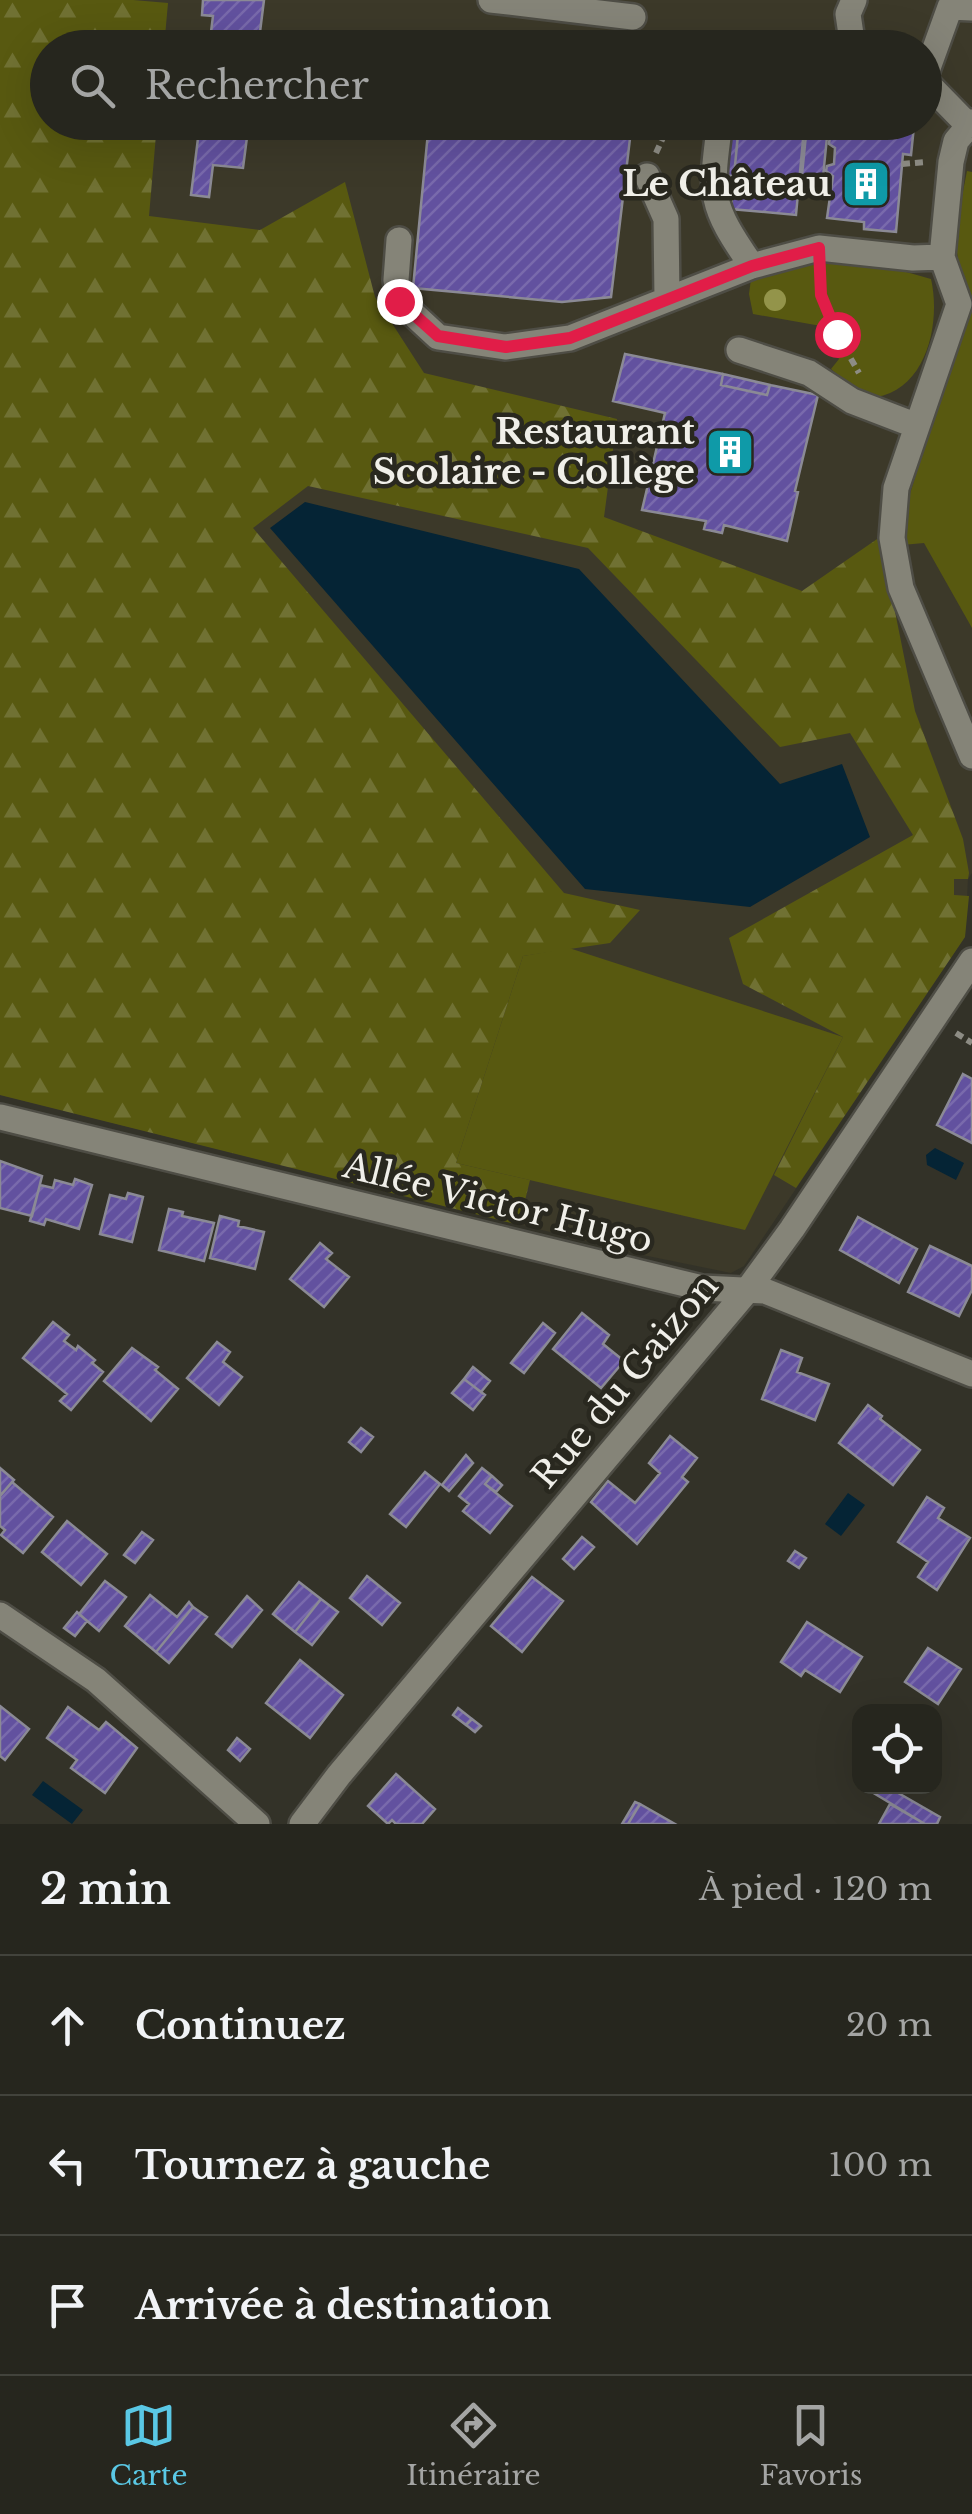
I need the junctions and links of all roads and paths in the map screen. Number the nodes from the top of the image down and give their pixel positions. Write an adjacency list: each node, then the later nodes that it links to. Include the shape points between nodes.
1 (491, 0): 4 (street)
2 (854, 0): 5 (street)
3 (954, 5): 6 (street)
4 (633, 17)
5 (850, 30)
6 (942, 35)
7 (942, 97): 8 (street)
8 (970, 124): 15 (street, via 951,162)
9 (718, 140): 16 (street, via 712,184 722,223)
10 (936, 161): 11 (path)
11 (902, 164)
12 (647, 176): 17 (street, via 666,219)
13 (399, 240): 17 (street, via 399,301 438,336 506,347 570,338)
14 (819, 248): 15 (street); 16 (street); 19 (path, via 821,295)
15 (942, 256): 20 (street, via 959,304)
16 (752, 266): 17 (street)
17 (667, 298)
18 (739, 350): 19 (street, via 809,373)
19 (882, 413): 20 (street)
20 (917, 426): 21 (street, via 896,488 892,538 900,588)
21 (966, 718): 22 (street)
22 (972, 756)
23 (972, 961): 24 (street, Rue du Gaizon)
24 (962, 997): 28 (street, Rue du Gaizon)
25 (949, 1028): 26 (path)
26 (972, 1044)
27 (0, 1117): 28 (street, Allée Victor Hugo, via 702,1288)
28 (746, 1292): 29 (street, Allée Victor Hugo, via 765,1291); 32 (street, Rue du Gaizon)
29 (972, 1374)
30 (0, 1615): 31 (street, via 96,1680)
31 (257, 1824)
32 (302, 1824)

